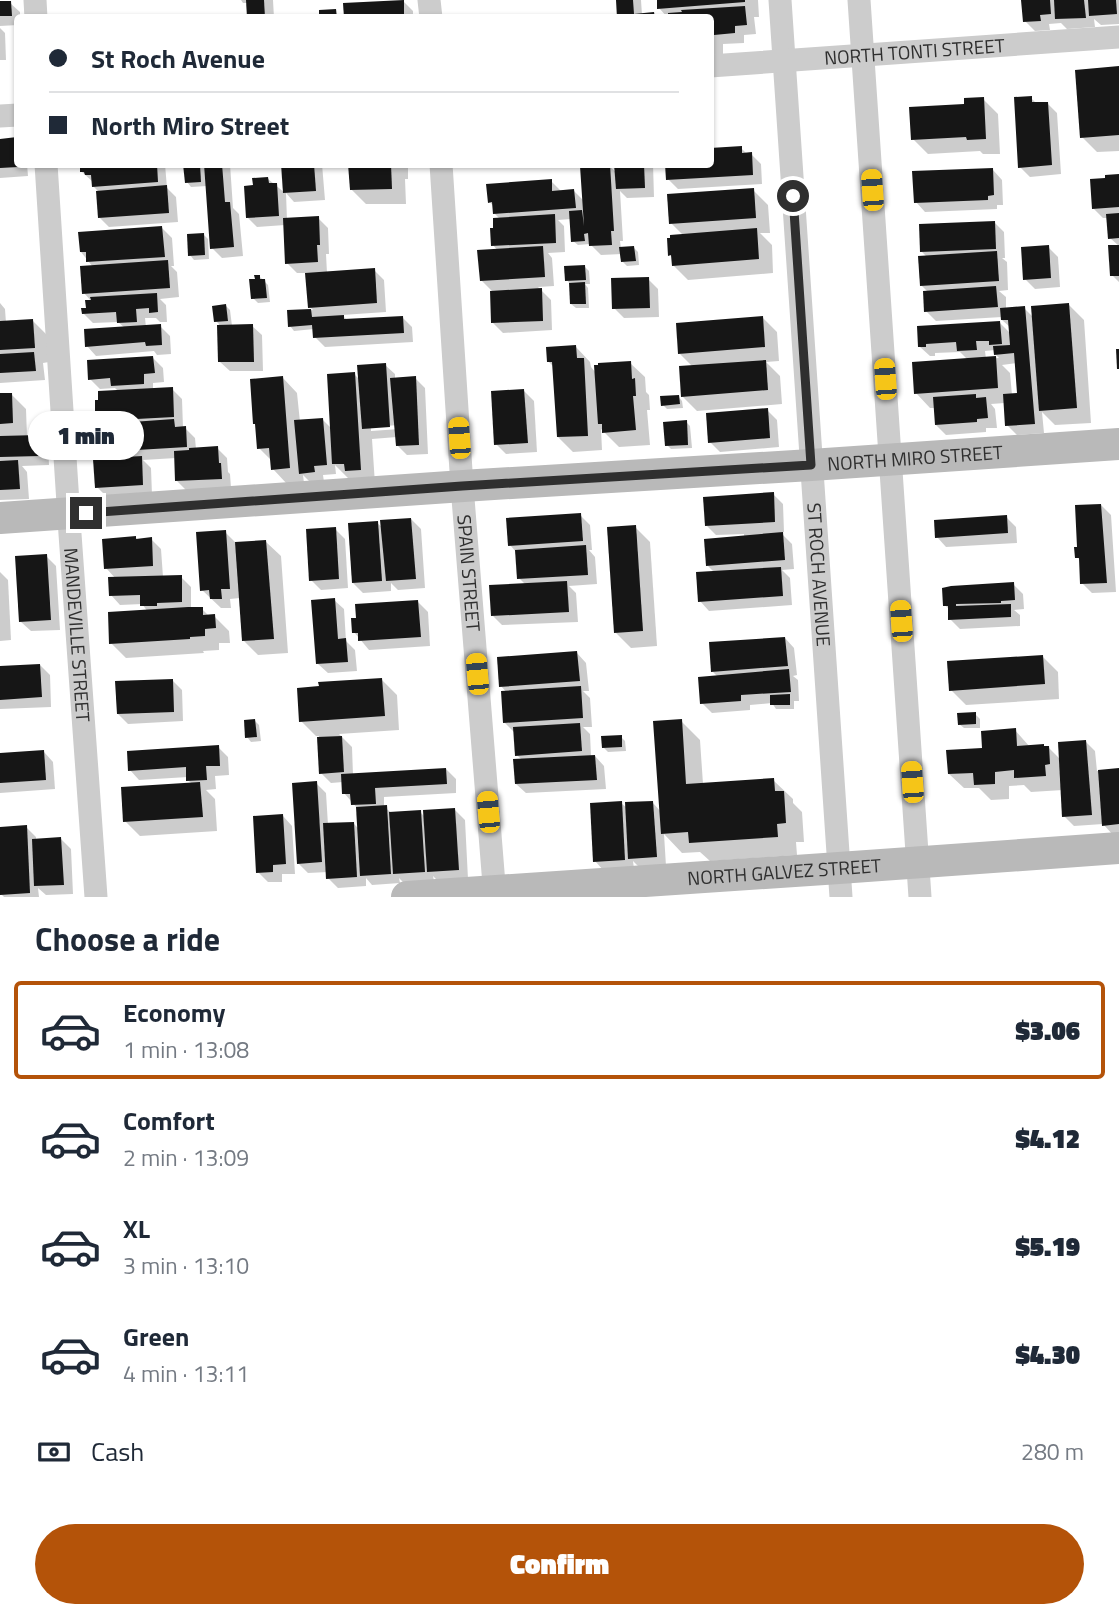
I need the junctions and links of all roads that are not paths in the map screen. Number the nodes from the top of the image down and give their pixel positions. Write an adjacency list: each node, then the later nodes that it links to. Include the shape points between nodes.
1 (779, 0): 5 (street, ST ROCH AVENUE)
2 (859, 0): 4 (street)
3 (1119, 37): 4 (street, NORTH TONTI STREET)
4 (862, 55): 5 (street, NORTH TONTI STREET); 10 (street)
5 (784, 61): 6 (street, NORTH TONTI STREET); 11 (street, ST ROCH AVENUE)
6 (714, 66)
7 (46, 168): 13 (street, MANDEVILLE STREET)
8 (441, 168): 12 (street, SPAIN STREET)
9 (1119, 444): 10 (street, NORTH MIRO STREET)
10 (890, 460): 11 (street, NORTH MIRO STREET); 16 (street)
11 (811, 465): 12 (street, NORTH MIRO STREET); 17 (street, ST ROCH AVENUE)
12 (462, 486): 13 (street, NORTH MIRO STREET); 18 (street, SPAIN STREET)
13 (68, 514): 14 (street, NORTH MIRO STREET); 19 (street, MANDEVILLE STREET)
14 (0, 518)
15 (1119, 848): 16 (street, NORTH GALVEZ STREET)
16 (918, 862): 17 (street, NORTH GALVEZ STREET); 21 (street)
17 (840, 883): 18 (street, NORTH GALVEZ STREET)
18 (495, 894): 20 (street, NORTH GALVEZ STREET)
19 (96, 897)
20 (407, 897)
21 (920, 897)

